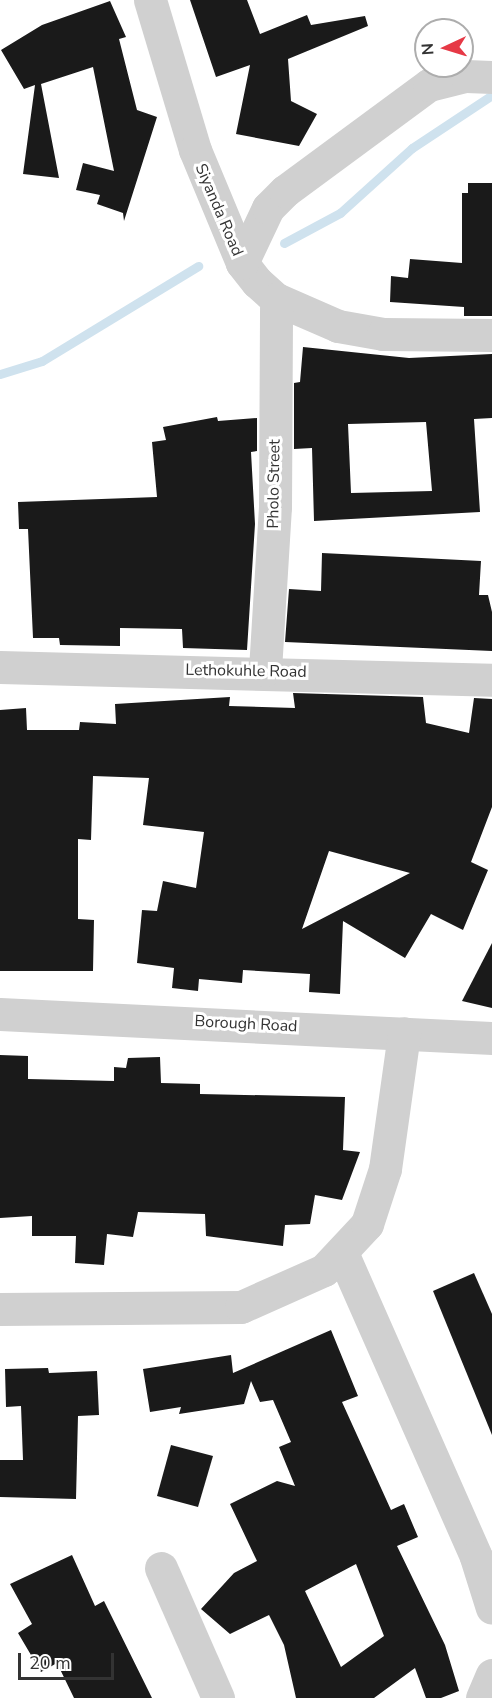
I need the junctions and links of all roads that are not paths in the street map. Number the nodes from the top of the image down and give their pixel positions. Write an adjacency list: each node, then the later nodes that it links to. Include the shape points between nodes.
1 (150, 0): 3 (street, Siyanda Road, via 195,150)
2 (492, 77): 3 (street, via 466,76 429,85 285,191 268,208)
3 (242, 263): 4 (street, Siyanda Road)
4 (276, 298): 5 (street, Siyanda Road, via 338,326 383,334); 7 (street, Pholo Street, via 275,507)
5 (492, 335)
6 (0, 667): 7 (street, Lethokuhle Road)
7 (265, 670): 8 (street, Lethokuhle Road)
8 (492, 680)
9 (0, 1014): 10 (street, Borough Road)
10 (404, 1033): 11 (street, Borough Road); 12 (street, via 385,1169 367,1224)
11 (492, 1038)
12 (344, 1255): 13 (street, via 291,1289 241,1307); 15 (street, via 476,1557)
13 (0, 1309)
14 (160, 1568): 17 (street)
15 (492, 1608)
16 (492, 1675): 18 (street)
17 (218, 1698)
18 (482, 1698)

